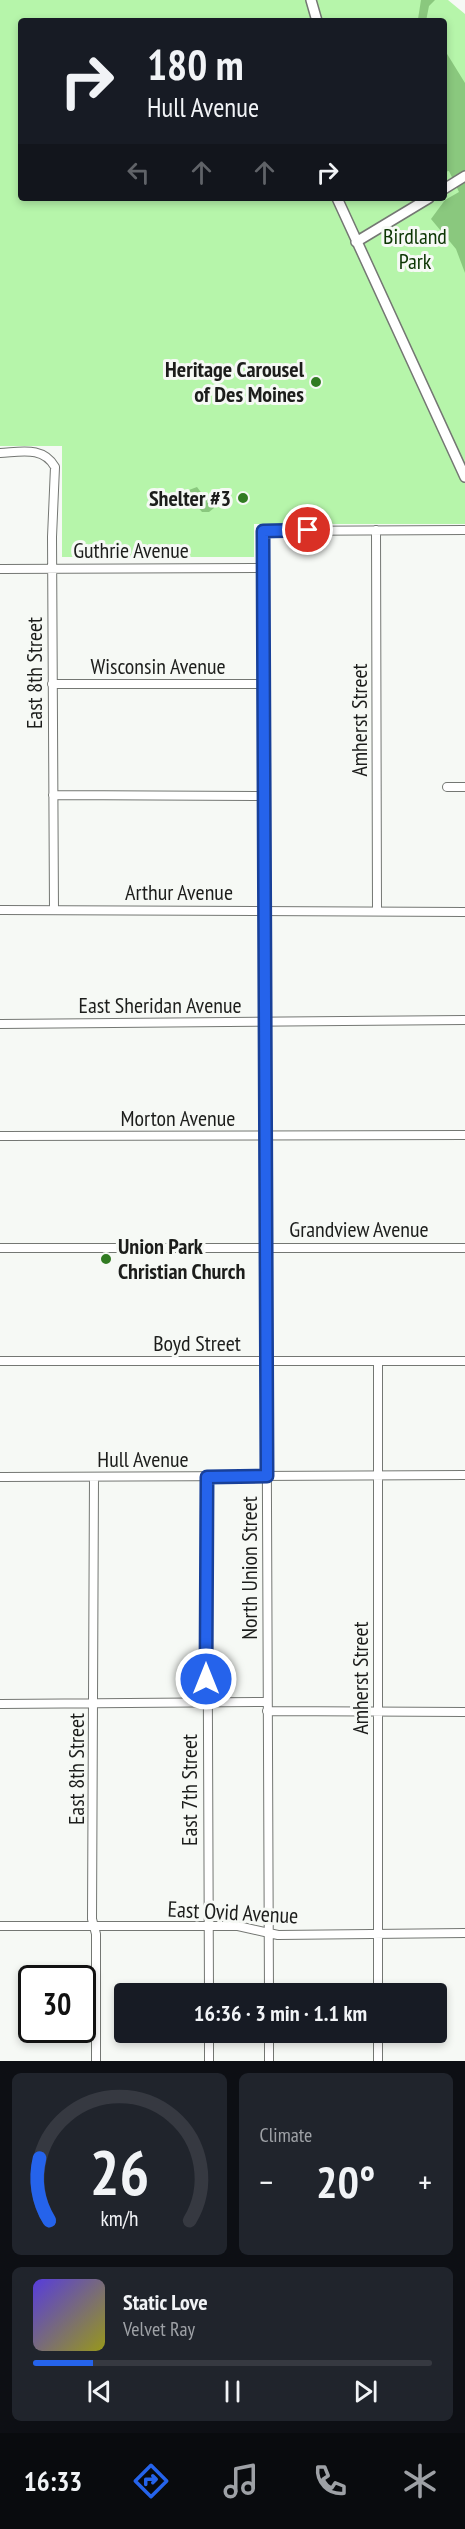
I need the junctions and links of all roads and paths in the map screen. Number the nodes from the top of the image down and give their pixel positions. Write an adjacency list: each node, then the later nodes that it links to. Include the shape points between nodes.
1 (311, 0): 2 (street)
2 (316, 18)
3 (465, 176): 4 (street)
4 (448, 186)
5 (338, 201): 7 (street)
6 (424, 201): 7 (street)
7 (356, 242): 9 (street)
8 (0, 453): 12 (street, East 8th Street, via 45,455 55,467)
9 (465, 477)
10 (376, 530): 11 (street); 13 (street, North Union Street, via 263,531); 24 (street, Amherst Street)
11 (465, 530)
12 (52, 568): 13 (street, Guthrie Avenue); 14 (street, Guthrie Avenue); 15 (street, East 8th Street)
13 (262, 568): 16 (street, North Union Street)
14 (0, 569)
15 (52, 684): 16 (street, Wisconsin Avenue); 19 (street, East 8th Street)
16 (263, 684): 20 (street, North Union Street)
17 (447, 787): 18 (street)
18 (465, 787)
19 (53, 795): 20 (street); 22 (street, East 8th Street)
20 (263, 796): 23 (street, North Union Street)
21 (0, 910): 22 (street, Arthur Avenue)
22 (54, 910): 23 (street, Arthur Avenue)
23 (264, 910): 24 (street, Arthur Avenue); 27 (street, North Union Street)
24 (377, 910): 25 (street, Arthur Avenue)
25 (465, 912)
26 (465, 1020): 27 (street, East Sheridan Avenue)
27 (264, 1022): 28 (street, East Sheridan Avenue); 31 (street, North Union Street)
28 (0, 1024)
29 (465, 1135): 31 (street, Morton Avenue)
30 (0, 1136): 31 (street, Morton Avenue)
31 (264, 1136): 32 (street, North Union Street)
32 (265, 1246): 33 (street, Grandview Avenue); 34 (street, Grandview Avenue); 36 (street, North Union Street)
33 (0, 1248)
34 (465, 1248)
35 (0, 1361): 36 (street, Boyd Street)
36 (266, 1361): 38 (street, Boyd Street); 41 (street, North Union Street)
37 (465, 1361): 38 (street, Boyd Street)
38 (378, 1362): 39 (street, Amherst Street)
39 (378, 1475): 40 (street, Hull Avenue); 41 (street, Hull Avenue); 49 (street, Amherst Street)
40 (465, 1475)
41 (267, 1476): 44 (street, Hull Avenue); 48 (street, North Union Street)
42 (0, 1477): 43 (street, Hull Avenue)
43 (94, 1477): 44 (street, Hull Avenue); 47 (street, East 8th Street)
44 (207, 1477): 45 (street, East 7th Street)
45 (206, 1702): 47 (street); 48 (street); 53 (street, East 7th Street)
46 (0, 1704): 47 (street)
47 (94, 1704): 52 (street, East 8th Street)
48 (267, 1706): 49 (street); 54 (street, North Union Street)
49 (378, 1711): 50 (street); 55 (street, Amherst Street)
50 (465, 1712)
51 (0, 1926): 52 (street, East Ovid Avenue)
52 (94, 1926): 53 (street, East Ovid Avenue); 63 (street, East 8th Street)
53 (208, 1926): 54 (street, East Ovid Avenue); 57 (street, East 7th Street)
54 (268, 1931): 55 (street, East Ovid Avenue, via 278,1935); 58 (street, North Union Street)
55 (378, 1934): 56 (street, East Ovid Avenue); 59 (street, Amherst Street)
56 (465, 1934)
57 (209, 1983)
58 (269, 1983)
59 (378, 1983)
60 (209, 2043): 64 (street)
61 (269, 2043): 65 (street)
62 (378, 2043): 66 (street)
63 (96, 2061)
64 (209, 2061)
65 (269, 2061)
66 (378, 2061)

